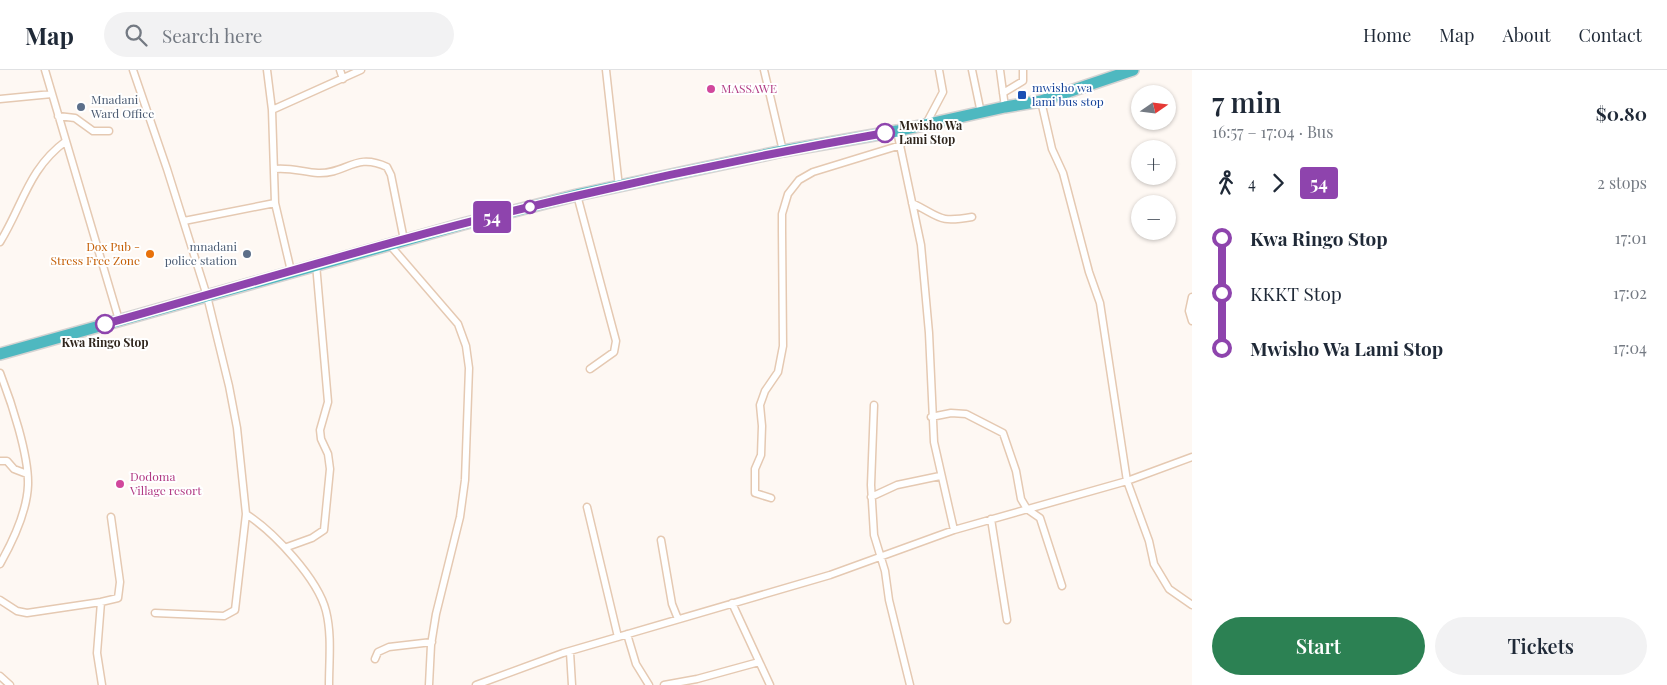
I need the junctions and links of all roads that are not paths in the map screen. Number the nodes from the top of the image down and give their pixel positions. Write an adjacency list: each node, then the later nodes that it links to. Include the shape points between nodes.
1 (45, 70): 15 (street)
2 (133, 70): 34 (street)
3 (267, 70): 19 (street)
4 (340, 70): 13 (street)
5 (361, 70): 13 (street)
6 (606, 70): 29 (street)
7 (764, 70): 27 (street)
8 (939, 70): 22 (street, via 942,92)
9 (972, 70): 20 (street)
10 (1000, 70): 14 (street)
11 (1023, 70): 14 (street, via 1023,81)
12 (1133, 70): 17 (highway)
13 (343, 79): 19 (street)
14 (1003, 93): 18 (street)
15 (52, 94): 16 (street); 21 (street)
16 (0, 98)
17 (1041, 101): 18 (highway); 53 (street, via 1052,149 1063,173 1100,303)
18 (1005, 106): 20 (highway)
19 (272, 110): 28 (street)
20 (981, 113): 22 (highway)
21 (58, 116): 23 (street, via 75,118 93,131); 25 (street)
22 (926, 125): 24 (highway)
23 (109, 131)
24 (897, 131): 26 (street); 27 (highway)
25 (66, 141): 36 (street, via 53,151 26,186); 42 (street)
26 (901, 145): 32 (street); 55 (street, via 813,172 799,180 784,204 783,346 778,372 760,405 761,455 754,468 755,493)
27 (783, 151): 29 (highway)
28 (274, 168): 31 (street); 35 (street, via 321,173 368,160 387,167)
29 (619, 187): 30 (highway)
30 (577, 195): 35 (highway); 45 (street, via 616,341 614,352)
31 (275, 203): 34 (street); 39 (street)
32 (912, 203): 33 (street, via 940,220); 48 (street, via 925,277)
33 (972, 217)
34 (184, 221): 40 (street)
35 (404, 240): 37 (highway)
36 (0, 242)
37 (389, 244): 38 (highway); 76 (street, via 458,324 469,368 465,480)
38 (316, 264): 39 (highway); 63 (street, via 328,402 320,430 328,454 329,485 324,530)
39 (291, 271): 40 (highway)
40 (207, 296): 42 (highway); 58 (street, via 237,428)
41 (1192, 297): 43 (street, via 1189,311)
42 (119, 320): 44 (highway)
43 (1192, 321)
44 (0, 354)
45 (590, 369)
46 (0, 373): 51 (street, via 12,405)
47 (874, 404): 54 (street)
48 (931, 417): 52 (street); 57 (street, via 966,414 1003,432 1021,499)
49 (1192, 457): 53 (street)
50 (0, 461): 51 (street, via 7,460 14,469)
51 (27, 474): 65 (street, via 22,512)
52 (940, 476): 54 (street, via 896,485); 61 (street)
53 (1127, 480): 57 (street); 70 (street, via 1154,564 1169,588)
54 (871, 497): 64 (street, via 874,535)
55 (771, 498)
56 (586, 507): 75 (street)
57 (1027, 509): 60 (street); 66 (street, via 1040,518)
58 (246, 514): 63 (street); 71 (street, via 234,610 224,616)
59 (111, 517): 68 (street, via 120,593 118,598)
60 (991, 520): 61 (street); 73 (street)
61 (954, 530): 64 (street)
62 (661, 540): 72 (street, via 672,604)
63 (287, 547): 83 (street, via 324,602 328,622)
64 (881, 557): 69 (street); 90 (street)
65 (0, 564)
66 (1062, 586)
67 (0, 600): 68 (street, via 17,611 27,612)
68 (102, 602): 82 (street, via 97,653)
69 (732, 603): 72 (street); 79 (street)
70 (1192, 605)
71 (155, 613)
72 (678, 619): 74 (street)
73 (1007, 620)
74 (627, 634): 75 (street); 87 (street, via 636,664)
75 (618, 636): 77 (street)
76 (432, 642): 78 (street, via 389,647 378,652); 84 (street)
77 (570, 652): 85 (street); 86 (street)
78 (375, 659)
79 (760, 662): 88 (street); 89 (street)
80 (0, 676): 81 (street)
81 (10, 685)
82 (102, 685)
83 (329, 685)
84 (429, 685)
85 (476, 685)
86 (572, 685)
87 (649, 685)
88 (664, 685)
89 (770, 685)
90 (910, 685)

